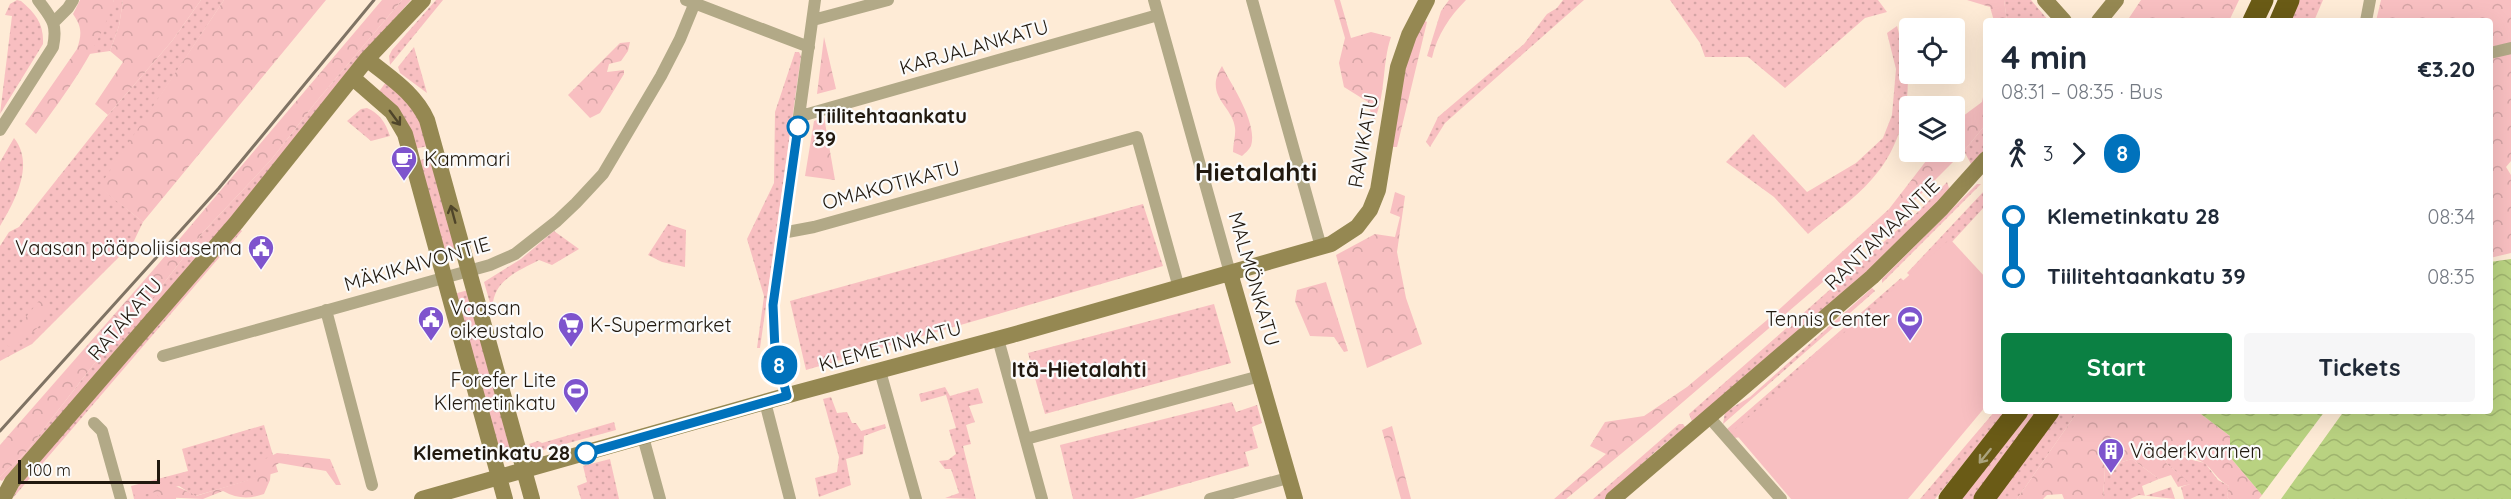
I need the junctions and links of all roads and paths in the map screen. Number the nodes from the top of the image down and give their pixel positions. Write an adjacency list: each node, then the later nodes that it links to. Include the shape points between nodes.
1 (38, 0): 23 (street)
2 (72, 0): 23 (street)
3 (423, 0): 27 (main road, RATAKATU)
4 (433, 0): 27 (main road, RATAKATU)
5 (815, 0): 22 (street)
6 (888, 0): 22 (street)
7 (1154, 0): 16 (street, MALMÖNKATU)
8 (1252, 0): 33 (street)
9 (1427, 0): 33 (main road, RAVIKATU, via 1398,67 1378,190 1370,210 1345,237)
10 (2045, 0): 17 (main road)
11 (2116, 0): 18 (main road)
12 (2263, 0): 19 (highway)
13 (2289, 0): 20 (highway)
14 (2370, 0): 21 (street)
15 (692, 1): 24 (street); 34 (street, MÄKIKAIVONTIE, via 661,76 603,174 576,203 515,254)
16 (1158, 15): 29 (street, KARJALANKATU); 35 (street, MALMÖNKATU)
17 (2061, 18)
18 (2101, 18)
19 (2254, 18)
20 (2281, 18)
21 (2367, 18)
22 (813, 20): 24 (street)
23 (54, 22): 30 (street, via 52,47)
24 (809, 47): 29 (street)
25 (2511, 48): 26 (street)
26 (2493, 52)
27 (372, 63): 28 (main road, RATAKATU); 34 (main road, one-way to 27, via 427,120 419,103 405,88)
28 (357, 82): 36 (main road, one-way to 36, via 392,112 405,134); 55 (main road, RATAKATU)
29 (800, 114): 32 (street)
30 (0, 130)
31 (1983, 162): 47 (main road, RANTAMAANTIE, via 1872,277)
32 (782, 233): 37 (street, OMAKOTIKATU, via 1137,137); 43 (street, via 773,326)
33 (1321, 247): 35 (main road, RAVIKATU)
34 (468, 271): 36 (street, MÄKIKAIVONTIE); 51 (main road)
35 (1230, 273): 37 (main road, KLEMETINKATU); 42 (main road, MALMÖNKATU)
36 (444, 277): 38 (street, MÄKIKAIVONTIE); 52 (main road)
37 (1179, 288): 39 (main road, KLEMETINKATU)
38 (326, 310): 40 (street, MÄKIKAIVONTIE); 54 (street)
39 (998, 339): 41 (main road, KLEMETINKATU); 50 (street)
40 (163, 356)
41 (880, 371): 43 (main road, KLEMETINKATU); 63 (street)
42 (1260, 376): 50 (street); 53 (main road, MALMÖNKATU)
43 (787, 396): 44 (main road, KLEMETINKATU)
44 (765, 402): 49 (main road, KLEMETINKATU); 62 (street)
45 (2017, 414): 69 (highway, one-way to 69)
46 (2047, 414): 70 (highway)
47 (1708, 416): 67 (main road, RANTAMAANTIE); 68 (street)
48 (94, 423): 57 (street, via 102,431)
49 (643, 437): 51 (main road, KLEMETINKATU); 61 (street)
50 (1026, 439): 64 (street)
51 (524, 470): 52 (main road, KLEMETINKATU); 60 (main road)
52 (499, 477): 58 (main road, KLEMETINKATU); 59 (main road)
53 (1288, 478): 65 (street); 66 (main road, MALMÖNKATU)
54 (372, 484)
55 (6, 485): 56 (main road, RATAKATU)
56 (3, 499)
57 (121, 499)
58 (423, 499)
59 (505, 499)
60 (532, 499)
61 (660, 499)
62 (790, 499)
63 (916, 499)
64 (1042, 499)
65 (1210, 499)
66 (1294, 499)
67 (1613, 499)
68 (1781, 499)
69 (1949, 499)
70 (1984, 499)

